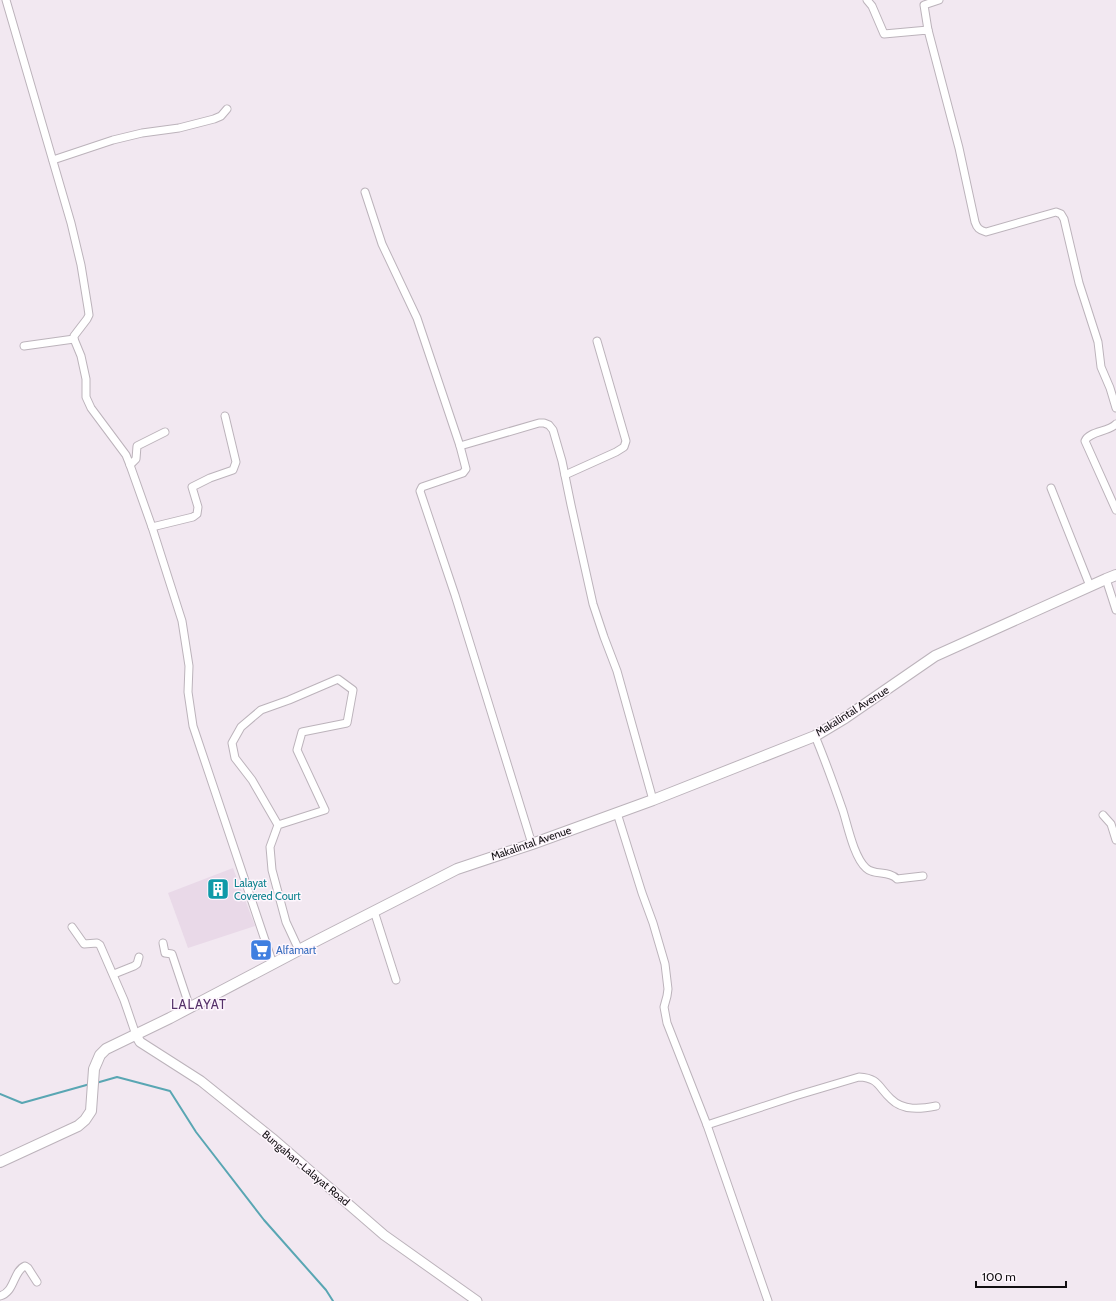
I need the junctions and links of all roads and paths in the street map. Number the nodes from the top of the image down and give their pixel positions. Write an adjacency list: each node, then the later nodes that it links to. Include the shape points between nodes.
1 (6, 0): 6 (street)
2 (867, 0): 4 (street, via 884,34)
3 (939, 0): 4 (street, via 924,5)
4 (928, 30): 11 (street, via 974,222 986,232 1056,212 1061,214 1098,342 1101,367)
5 (227, 109): 6 (street, via 214,120 113,140)
6 (52, 160): 8 (street, via 71,223 88,308 87,319)
7 (365, 192): 15 (street, via 382,244 417,318)
8 (74, 339): 10 (street); 16 (street, via 81,356 86,379 86,396 91,408 126,455)
9 (597, 341): 17 (street, via 626,441 624,447 616,452)
10 (24, 346)
11 (1116, 408)
12 (225, 416): 20 (street, via 236,462 233,470 192,487 198,507 197,514 193,517)
13 (1116, 424): 19 (street, via 1090,435 1085,441)
14 (165, 432): 16 (street, via 137,446 136,460)
15 (460, 446): 17 (street, via 544,423 550,425 553,430); 31 (street, via 466,469 463,473 428,484 420,491)
16 (130, 465): 20 (street)
17 (565, 475): 26 (street, via 593,604 617,671)
18 (1051, 488): 23 (street)
19 (1116, 510)
20 (152, 527): 38 (street, via 182,621 189,666 188,692 194,726)
21 (1116, 575): 22 (main road, Makalintal Avenue)
22 (1106, 578): 23 (main road, Makalintal Avenue); 24 (street)
23 (1090, 586): 25 (main road, Makalintal Avenue, via 935,656 845,718)
24 (1116, 610)
25 (814, 736): 26 (main road, Makalintal Avenue); 32 (street, via 826,761 850,837 866,869 892,874 897,879)
26 (653, 800): 27 (main road, Makalintal Avenue)
27 (617, 813): 31 (main road, Makalintal Avenue); 44 (street, via 665,964 668,989 664,1007 667,1023)
28 (1103, 815): 30 (street, via 1111,824)
29 (278, 825): 29 (street, via 252,780 235,758 232,743 241,727 261,710 338,679 353,690 346,723 302,732 297,750 325,810); 36 (street, via 270,848 272,870 286,922)
30 (1116, 840)
31 (532, 844): 33 (main road, Makalintal Avenue, via 457,869)
32 (923, 876)
33 (374, 911): 36 (main road, Makalintal Avenue); 40 (street)
34 (72, 927): 39 (street, via 84,944 100,945)
35 (163, 943): 41 (street, via 166,953 172,954)
36 (299, 950): 38 (main road, Makalintal Avenue)
37 (139, 957): 39 (street, via 137,964)
38 (273, 964): 41 (main road, Makalintal Avenue)
39 (114, 974): 42 (street)
40 (396, 980)
41 (190, 1008): 42 (main road, Makalintal Avenue)
42 (136, 1035): 45 (main road, Makalintal Avenue, via 106,1049 100,1055 94,1069 91,1111 85,1120 78,1126); 48 (street, Bungahan-Lalayat Road, via 140,1042 201,1081 384,1235)
43 (936, 1106): 44 (street, via 920,1109 903,1107 892,1101 879,1084 869,1078 859,1077)
44 (707, 1125): 49 (street)
45 (0, 1162)
46 (36, 1282): 47 (street, via 28,1268 23,1267 9,1291)
47 (0, 1296)
48 (477, 1301)
49 (768, 1301)

